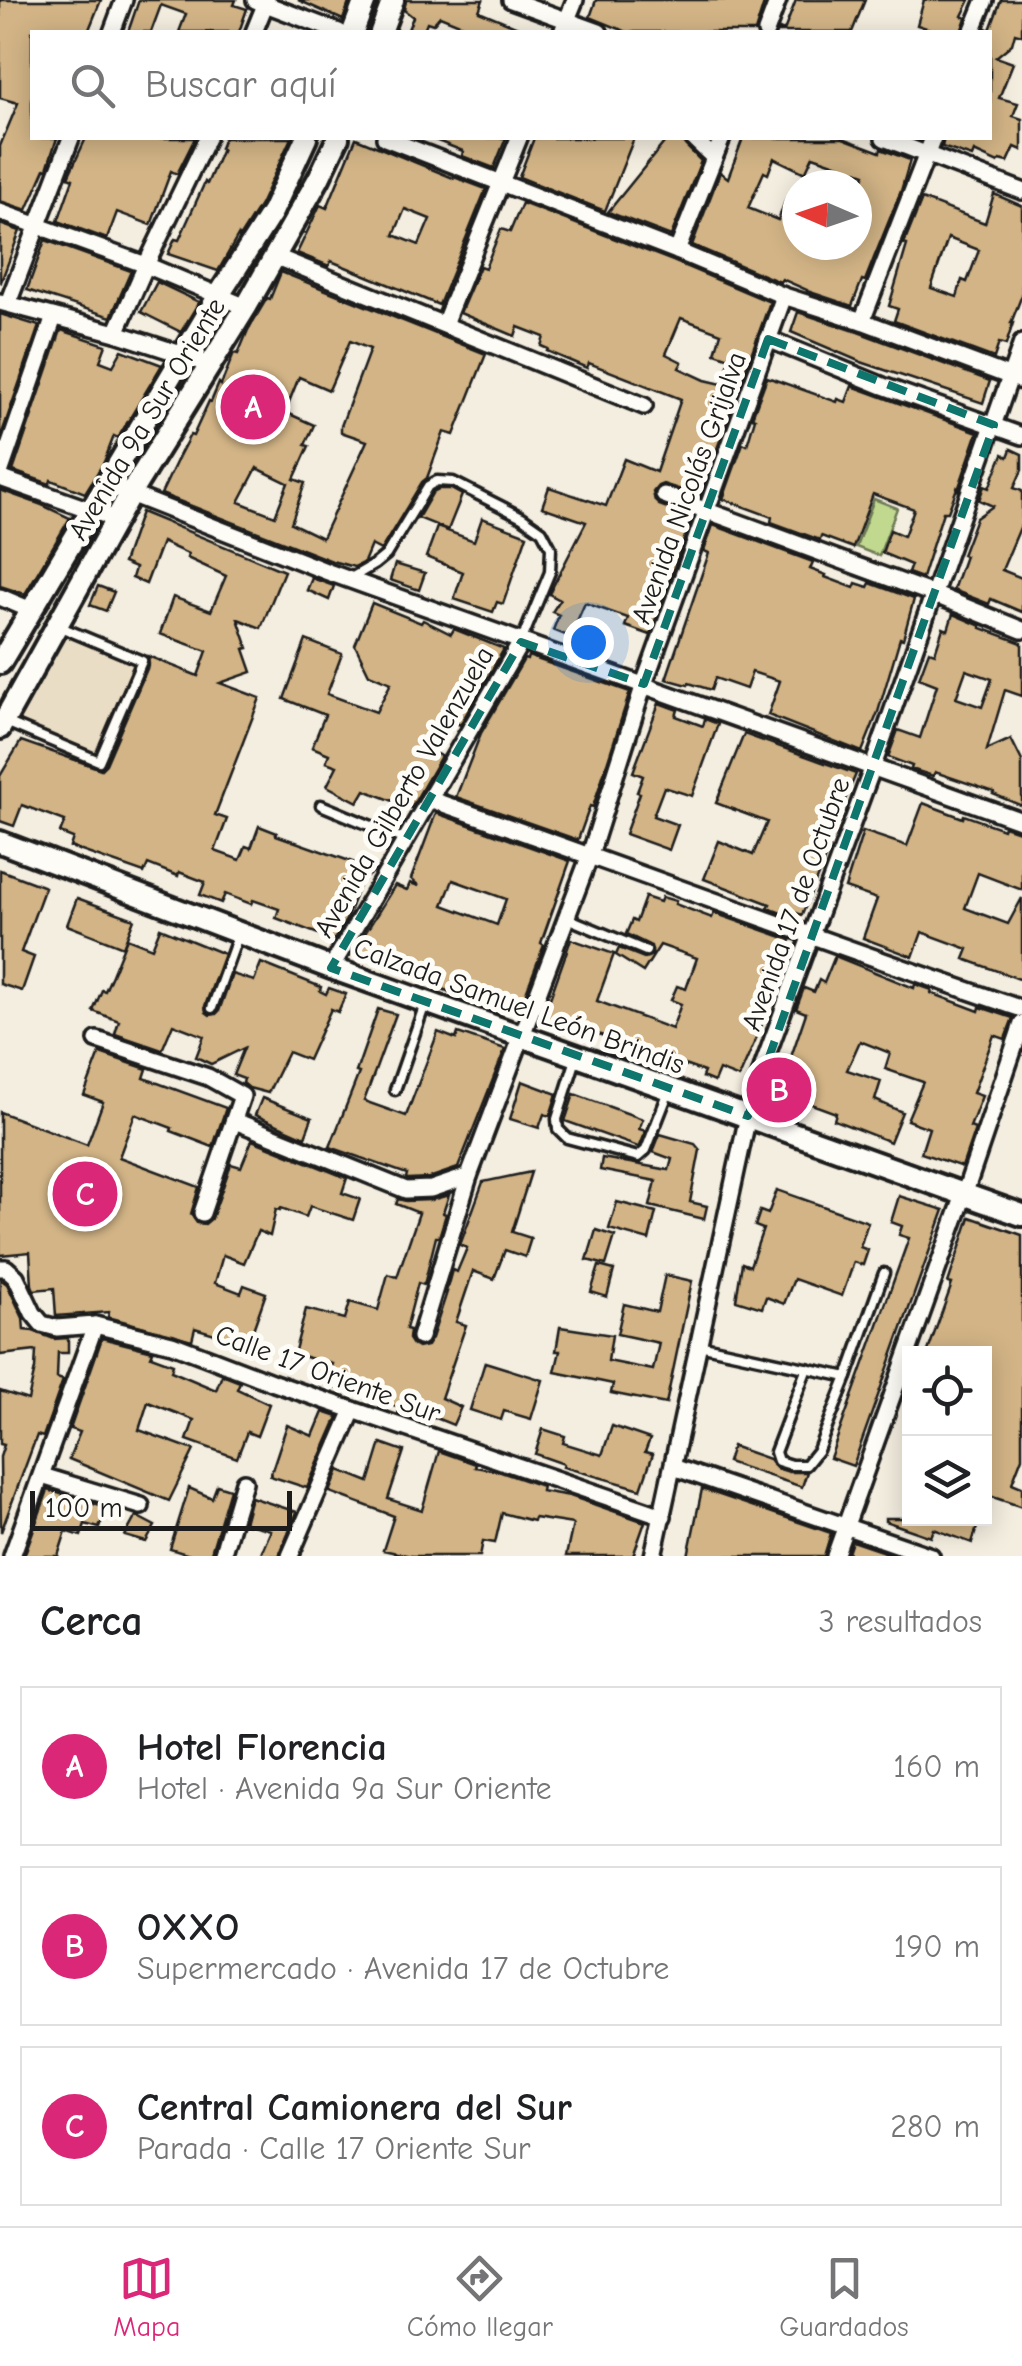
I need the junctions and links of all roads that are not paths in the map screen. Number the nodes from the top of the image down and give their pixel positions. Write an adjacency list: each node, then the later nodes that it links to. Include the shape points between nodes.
1 (124, 0): 10 (street)
2 (365, 0): 13 (main road)
3 (393, 0): 14 (main road)
4 (510, 0): 9 (street)
5 (575, 0): 9 (street)
6 (778, 0): 15 (street)
7 (985, 0): 16 (street)
8 (263, 1): 11 (street); 12 (street)
9 (572, 27)
10 (113, 30)
11 (255, 30)
12 (334, 30)
13 (354, 30)
14 (382, 30)
15 (767, 30)
16 (973, 30)
17 (70, 140): 31 (street)
18 (206, 140): 34 (street)
19 (305, 140): 35 (main road, Avenida 9a Sur Oriente, via 272,212)
20 (337, 140): 33 (main road, Avenida 9a Sur Oriente)
21 (390, 140): 28 (street)
22 (518, 140): 28 (street)
23 (694, 140): 27 (street)
24 (721, 140): 27 (street)
25 (897, 140): 26 (street)
26 (930, 145): 29 (street); 40 (street)
27 (713, 157): 32 (street)
28 (500, 184): 32 (street); 41 (street)
29 (1022, 191)
30 (0, 212): 31 (street)
31 (36, 226): 34 (street); 37 (street)
32 (677, 251): 36 (street)
33 (274, 256): 38 (main road, Avenida 9a Sur Oriente); 41 (street)
34 (146, 265): 35 (street); 42 (street)
35 (218, 295): 38 (street); 45 (main road, Avenida 9a Sur Oriente)
36 (784, 296): 40 (street); 43 (street, Avenida Nicolás Grijalva)
37 (4, 302): 39 (street)
38 (246, 308): 46 (main road, Avenida 9a Sur Oriente)
39 (54, 317): 42 (street); 51 (street)
40 (862, 321): 47 (street)
41 (444, 324): 48 (street)
42 (116, 334): 45 (street)
43 (768, 340): 49 (street); 56 (street, Avenida Nicolás Grijalva)
44 (1022, 343): 47 (street, Avenida 17 de Octubre)
45 (184, 355): 46 (street); 52 (main road, Avenida 9a Sur Oriente)
46 (210, 366): 53 (main road, Avenida 9a Sur Oriente)
47 (1016, 379): 49 (street, Avenida 17 de Octubre)
48 (644, 406)
49 (994, 425): 50 (street); 59 (street, Avenida 17 de Octubre)
50 (1022, 436)
51 (0, 476): 55 (street)
52 (108, 483): 53 (street); 55 (main road, Avenida 9a Sur Oriente)
53 (130, 494): 57 (main road, Avenida 9a Sur Oriente); 58 (street)
54 (664, 496): 56 (street)
55 (92, 510): 57 (street); 61 (main road, Avenida 9a Sur Oriente)
56 (709, 510): 59 (street); 66 (street, Avenida Nicolás Grijalva)
57 (116, 519): 62 (main road, Avenida 9a Sur Oriente)
58 (349, 579): 64 (street); 64 (lane, via 386,555 428,486 453,482 522,517 542,531 551,548 550,572)
59 (933, 594): 63 (street); 68 (street, Avenida 17 de Octubre)
60 (0, 597): 61 (street)
61 (32, 610): 65 (main road, Avenida 9a Sur Oriente)
62 (58, 626): 67 (main road, Avenida 9a Sur Oriente); 67 (lane, via 142,661 99,761)
63 (1022, 630)
64 (521, 642): 66 (street); 69 (street, Avenida Gilberto Valenzuela)
65 (0, 663)
66 (644, 684): 68 (street); 74 (street, Avenida Nicolás Grijalva)
67 (2, 724)
68 (872, 769): 71 (street); 77 (street, Avenida 17 de Octubre)
69 (428, 799): 72 (street, Avenida Gilberto Valenzuela); 74 (street)
70 (321, 805): 72 (lane)
71 (1022, 821)
72 (405, 840): 79 (street, Avenida Gilberto Valenzuela)
73 (0, 842): 76 (main road, Calzada Samuel León Brindis)
74 (590, 855): 75 (street, Avenida Nicolás Grijalva); 77 (street)
75 (566, 918): 78 (lane); 84 (street, Avenida Nicolás Grijalva)
76 (239, 932): 79 (main road, Calzada Samuel León Brindis); 81 (lane)
77 (810, 937): 82 (street); 89 (street, Avenida 17 de Octubre)
78 (646, 951)
79 (331, 968): 80 (main road, Calzada Samuel León Brindis)
80 (426, 1002): 84 (main road, Calzada Samuel León Brindis); 88 (lane)
81 (212, 1008)
82 (1022, 1009)
83 (1022, 1024): 92 (street)
84 (523, 1037): 86 (main road, Calzada Samuel León Brindis); 91 (street, Avenida Nicolás Grijalva)
85 (97, 1040): 90 (street, via 231,1088 242,1096)
86 (576, 1056): 87 (main road, Calzada Samuel León Brindis); 87 (lane, via 557,1119 567,1138 638,1157)
87 (670, 1089): 89 (main road, Calzada Samuel León Brindis)
88 (395, 1090)
89 (748, 1116): 92 (main road, Calzada Samuel León Brindis); 99 (street, Avenida 17 de Octubre)
90 (235, 1121): 91 (street, via 406,1190); 93 (street)
91 (469, 1176): 98 (street, Avenida Nicolás Grijalva)
92 (964, 1195): 94 (main road, Calzada Samuel León Brindis); 108 (street)
93 (202, 1213)
94 (1022, 1215)
95 (0, 1268): 97 (street, Calle 17 Oriente Sur, via 16,1277 42,1324)
96 (884, 1273): 101 (lane)
97 (95, 1325): 102 (street, Calle 17 Oriente Sur, via 172,1344); 104 (street)
98 (420, 1337)
99 (699, 1345): 100 (lane); 103 (street, Avenida 17 de Octubre)
100 (806, 1368): 101 (lane); 101 (lane, via 774,1452 791,1465 806,1465 818,1450)
101 (848, 1377)
102 (352, 1410): 107 (street, Calle 17 Oriente Sur); 111 (street)
103 (673, 1467): 107 (street, Avenida 17 de Octubre); 108 (street)
104 (42, 1476): 106 (street); 109 (street)
105 (244, 1482): 110 (street)
106 (141, 1506)
107 (663, 1516): 112 (street, Avenida 17 de Octubre)
108 (846, 1525): 113 (street); 114 (street)
109 (12, 1556)
110 (222, 1556)
111 (290, 1556)
112 (653, 1556)
113 (835, 1556)
114 (931, 1556)

